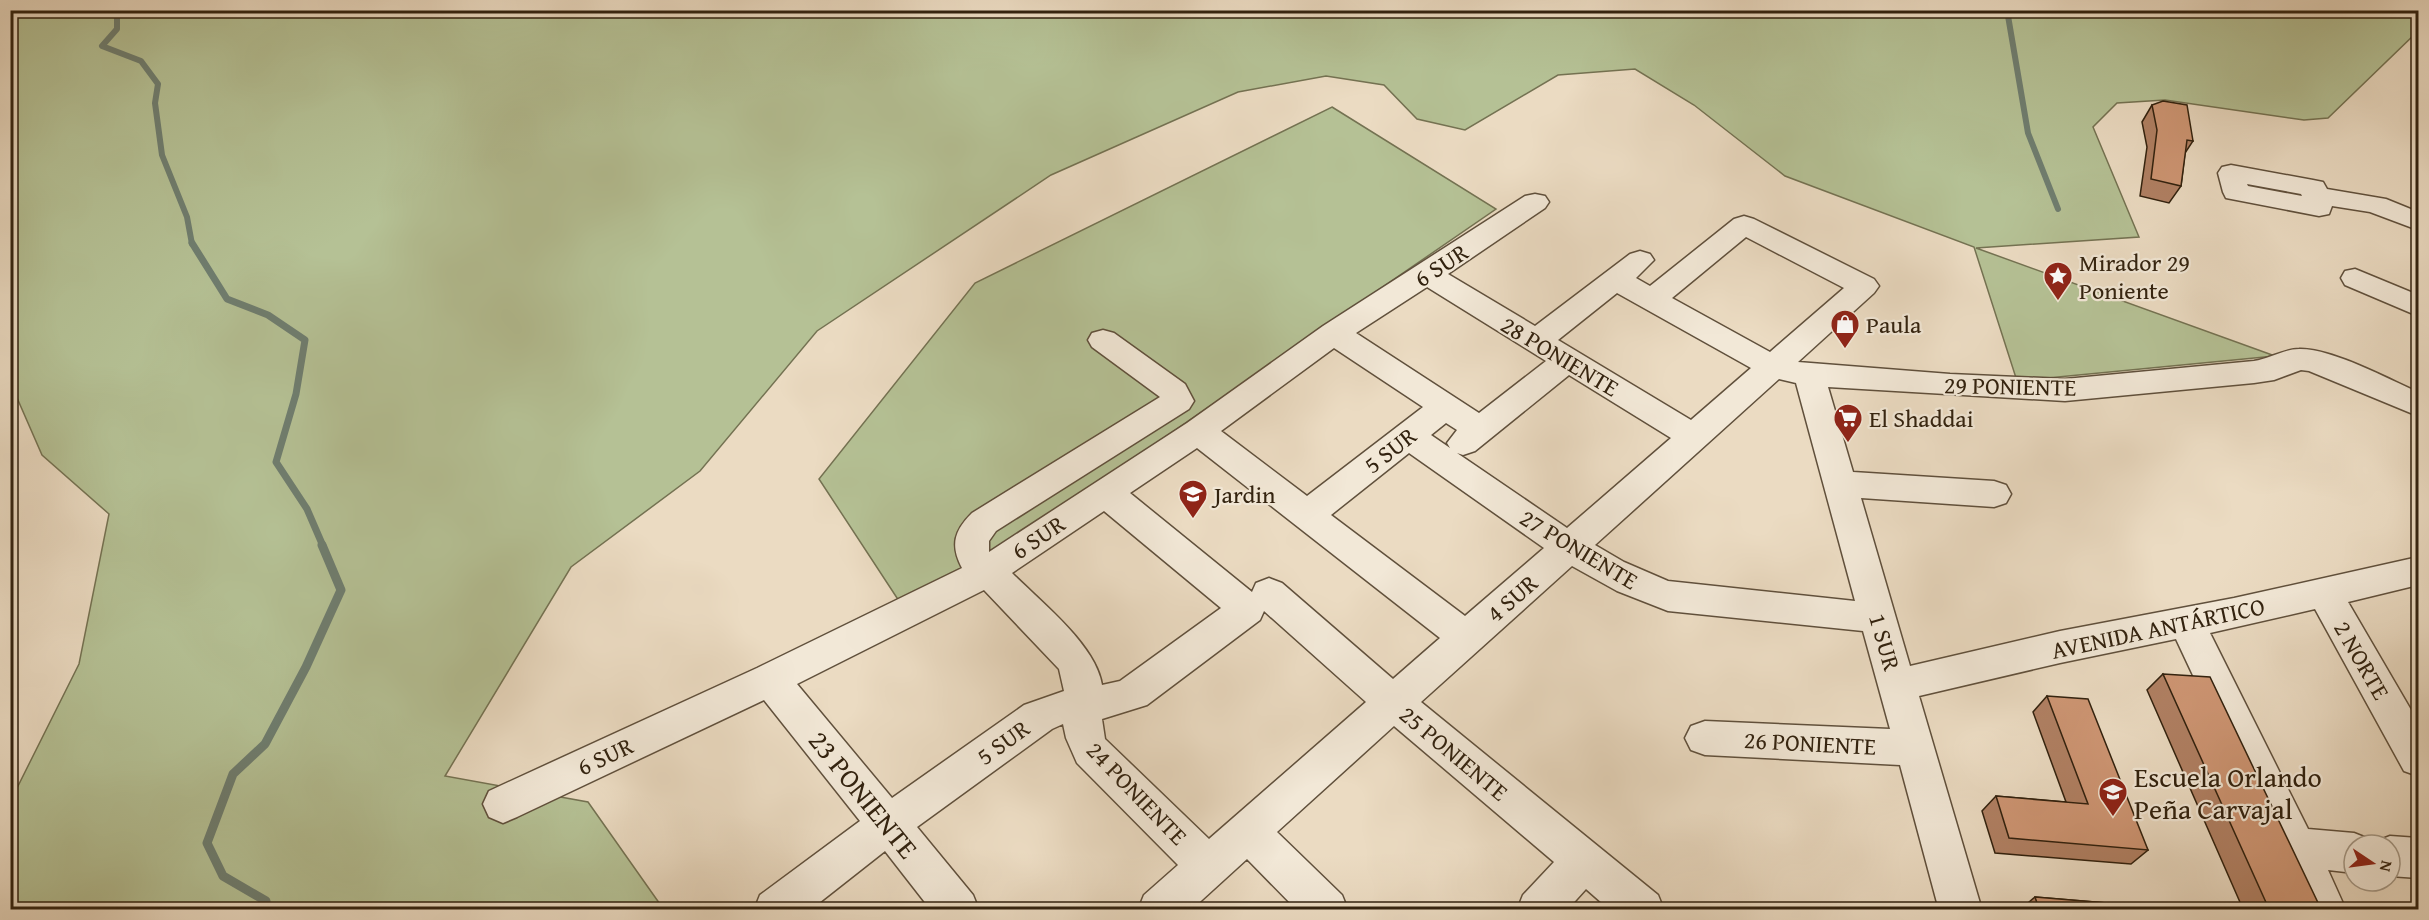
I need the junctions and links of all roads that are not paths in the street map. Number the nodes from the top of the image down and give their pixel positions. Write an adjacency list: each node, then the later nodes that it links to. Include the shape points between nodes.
1 (2315, 195): 3 (street, via 2376,205)
2 (1535, 202): 5 (street, 6 SUR)
3 (2418, 222)
4 (1640, 260): 7 (street)
5 (1427, 274): 10 (street, 6 SUR); 12 (street, 28 PONIENTE)
6 (2355, 278): 9 (street)
7 (1615, 279): 8 (street, 29 PONIENTE); 12 (street)
8 (1652, 299): 14 (street, 29 PONIENTE); 14 (street, 4 SUR, via 1744,225 1864,286)
9 (2418, 306)
10 (1334, 333): 17 (street); 18 (street, 6 SUR)
11 (1103, 340): 28 (street, 24 PONIENTE, via 1174,392 1178,401 977,528 970,553 979,567)
12 (1536, 341): 13 (street, 28 PONIENTE)
13 (1567, 360): 19 (street, 5 SUR); 21 (street, 28 PONIENTE)
14 (1773, 367): 15 (street, 29 PONIENTE); 21 (street, 4 SUR)
15 (1809, 375): 16 (street, 29 PONIENTE, via 2065,390 2254,372 2298,359 2336,369); 23 (street, 1 SUR)
16 (2418, 405)
17 (1445, 407): 19 (street); 20 (street, 5 SUR)
18 (1198, 430): 24 (street, 6 SUR); 26 (street)
19 (1479, 430): 22 (street, 5 SUR)
20 (1408, 436): 22 (street, 27 PONIENTE); 26 (street, 5 SUR)
21 (1694, 437): 27 (street, 4 SUR)
22 (1442, 460): 27 (street, 27 PONIENTE)
23 (1840, 484): 25 (street); 32 (street, 1 SUR)
24 (1105, 492): 28 (street, 6 SUR); 31 (street, 25 PONIENTE)
25 (1994, 494)
26 (1307, 515): 34 (street)
27 (1569, 547): 32 (street, 27 PONIENTE, via 1618,577 1668,596); 34 (street, 4 SUR)
28 (988, 571): 35 (street, 6 SUR); 38 (street, 24 PONIENTE, via 1072,658 1084,681)
29 (2418, 571): 30 (street, AVENIDA ANTÁRTICO)
30 (2324, 593): 33 (street, AVENIDA ANTÁRTICO); 41 (street, 2 NORTE)
31 (1258, 601): 37 (street, 25 PONIENTE); 38 (street, 5 SUR, via 1133,693)
32 (1878, 618): 36 (street, 1 SUR)
33 (2187, 623): 36 (street, AVENIDA ANTÁRTICO); 45 (street)
34 (1467, 638): 37 (street, 4 SUR)
35 (770, 679): 42 (street, 6 SUR); 43 (street, 23 PONIENTE)
36 (1897, 685): 40 (street, 1 SUR)
37 (1394, 702): 44 (street, 4 SUR); 49 (street, 25 PONIENTE)
38 (1083, 705): 43 (street, 5 SUR, via 1059,708 1038,717); 50 (street, 24 PONIENTE, via 1081,728 1091,751)
39 (1705, 738): 40 (street, 26 PONIENTE)
40 (1915, 748): 57 (street, 1 SUR)
41 (2418, 757)
42 (503, 804)
43 (888, 824): 51 (street, 5 SUR); 52 (street, 23 PONIENTE)
44 (1248, 831): 50 (street, 4 SUR); 54 (street)
45 (2295, 848): 46 (street); 58 (street)
46 (2342, 852)
47 (2402, 857): 48 (street)
48 (2418, 858)
49 (1584, 861): 55 (street); 56 (street, 25 PONIENTE)
50 (1208, 866): 53 (street, 4 SUR)
51 (775, 909)
52 (957, 909)
53 (1159, 909)
54 (1327, 909)
55 (1538, 909)
56 (1643, 909)
57 (1961, 909)
58 (2325, 909)

